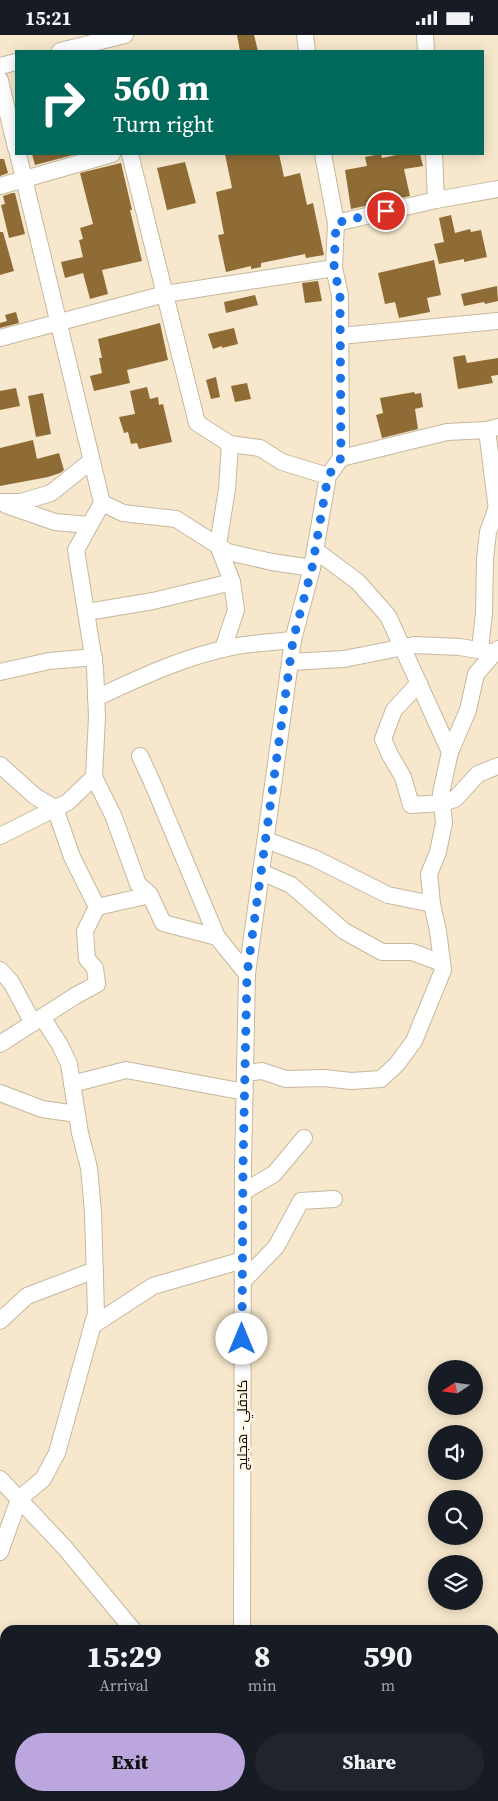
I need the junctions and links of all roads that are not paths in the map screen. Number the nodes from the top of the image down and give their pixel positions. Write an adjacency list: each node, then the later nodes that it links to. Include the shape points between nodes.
1 (125, 35): 4 (street)
2 (305, 35): 6 (street)
3 (425, 35): 7 (street)
4 (103, 42): 5 (street)
5 (65, 50)
6 (307, 50)
7 (426, 50)
8 (15, 62): 9 (street)
9 (0, 66)
10 (0, 80): 11 (street)
11 (15, 144)
12 (18, 155): 17 (street)
13 (109, 155): 17 (street)
14 (130, 155): 23 (street)
15 (323, 155): 21 (street)
16 (434, 155): 20 (street)
17 (24, 180): 18 (street); 25 (street)
18 (0, 186)
19 (498, 189): 20 (street)
20 (436, 200): 21 (street)
21 (336, 223): 22 (street)
22 (334, 268): 23 (street); 26 (street, via 340,295)
23 (165, 294): 25 (street); 29 (street, via 197,423)
24 (498, 321): 26 (street)
25 (59, 323): 27 (street); 31 (street)
26 (340, 336): 30 (street)
27 (0, 338)
28 (492, 429): 30 (street, via 447,432); 35 (street)
29 (230, 444): 32 (street, via 260,448 282,462); 37 (street)
30 (341, 458): 32 (street, كادقلي - هجليج)
31 (91, 461): 33 (street, via 51,493 21,502); 34 (street)
32 (328, 476): 38 (street, كادقلي - هجليج)
33 (0, 503): 36 (street, via 55,522)
34 (102, 503): 36 (street); 37 (street, via 123,513 176,519)
35 (497, 514): 45 (street, via 488,532 485,559 484,613)
36 (89, 525): 41 (street, via 76,550)
37 (218, 545): 39 (street, via 228,552); 40 (street)
38 (315, 550): 39 (street, كادقلي - هجليج); 43 (street, via 358,582 388,616)
39 (312, 568): 42 (street, كادقلي - هجليج)
40 (232, 581): 41 (street, via 153,601); 44 (street, via 236,610)
41 (87, 612): 46 (street)
42 (293, 640): 44 (street); 47 (street, كادقلي - هجليج)
43 (402, 647): 45 (street, via 460,647); 47 (street, via 344,659); 49 (street)
44 (222, 649): 50 (street, via 154,670)
45 (491, 651): 51 (street, via 476,674 468,710)
46 (94, 657): 48 (street, via 49,661); 50 (street)
47 (290, 663): 59 (street, كادقلي - هجليج)
48 (0, 672)
49 (419, 683): 51 (street); 56 (street, via 394,710 383,739 402,777 411,805)
50 (96, 698): 55 (street)
51 (450, 752): 56 (street, via 441,793)
52 (140, 756): 64 (street)
53 (0, 765): 57 (street, via 36,797)
54 (498, 766): 56 (street, via 478,774 455,799)
55 (94, 777): 57 (street, via 68,802); 61 (street, via 113,815 138,884)
56 (442, 803): 62 (street, via 444,823 429,874)
57 (55, 808): 58 (street); 63 (street, via 72,857)
58 (0, 836)
59 (266, 840): 60 (street, كادقلي - هجليج); 62 (street, via 314,858 388,895)
60 (261, 872): 65 (street, via 290,885 344,931 382,953 412,952); 67 (street, كادقلي - هجليج)
61 (150, 895): 63 (street); 64 (street, via 163,923)
62 (432, 904): 65 (street)
63 (97, 907): 68 (street, via 85,931 87,959 95,968 97,984)
64 (217, 937): 67 (street)
65 (442, 963): 70 (street, via 443,970 414,1041 381,1079 286,1079 262,1071)
66 (0, 970): 68 (street)
67 (247, 974): 70 (street, كادقلي - هجليج)
68 (37, 1020): 69 (street); 71 (street, via 63,1051)
69 (0, 1044)
70 (245, 1073): 72 (street, كادقلي - هجليج)
71 (72, 1084): 72 (street, via 126,1070); 74 (street)
72 (244, 1091): 76 (street, كادقلي - هجليج)
73 (0, 1093): 74 (street, via 42,1109)
74 (77, 1114): 79 (street, via 89,1168)
75 (304, 1138): 76 (street, via 274,1174)
76 (243, 1192): 78 (street, كادقلي - هجليج)
77 (334, 1199): 80 (street, via 301,1201 276,1247)
78 (243, 1260): 80 (street, كادقلي - هجليج); 82 (street, via 153,1286)
79 (95, 1270): 81 (street, via 27,1296); 82 (street, via 96,1313)
80 (242, 1281): 87 (street, كادقلي - هجليج)
81 (0, 1321)
82 (92, 1326): 84 (street, via 57,1453 43,1479)
83 (0, 1479): 84 (street)
84 (18, 1499): 85 (street); 86 (street, via 65,1548)
85 (0, 1552)
86 (129, 1625)
87 (242, 1625)

